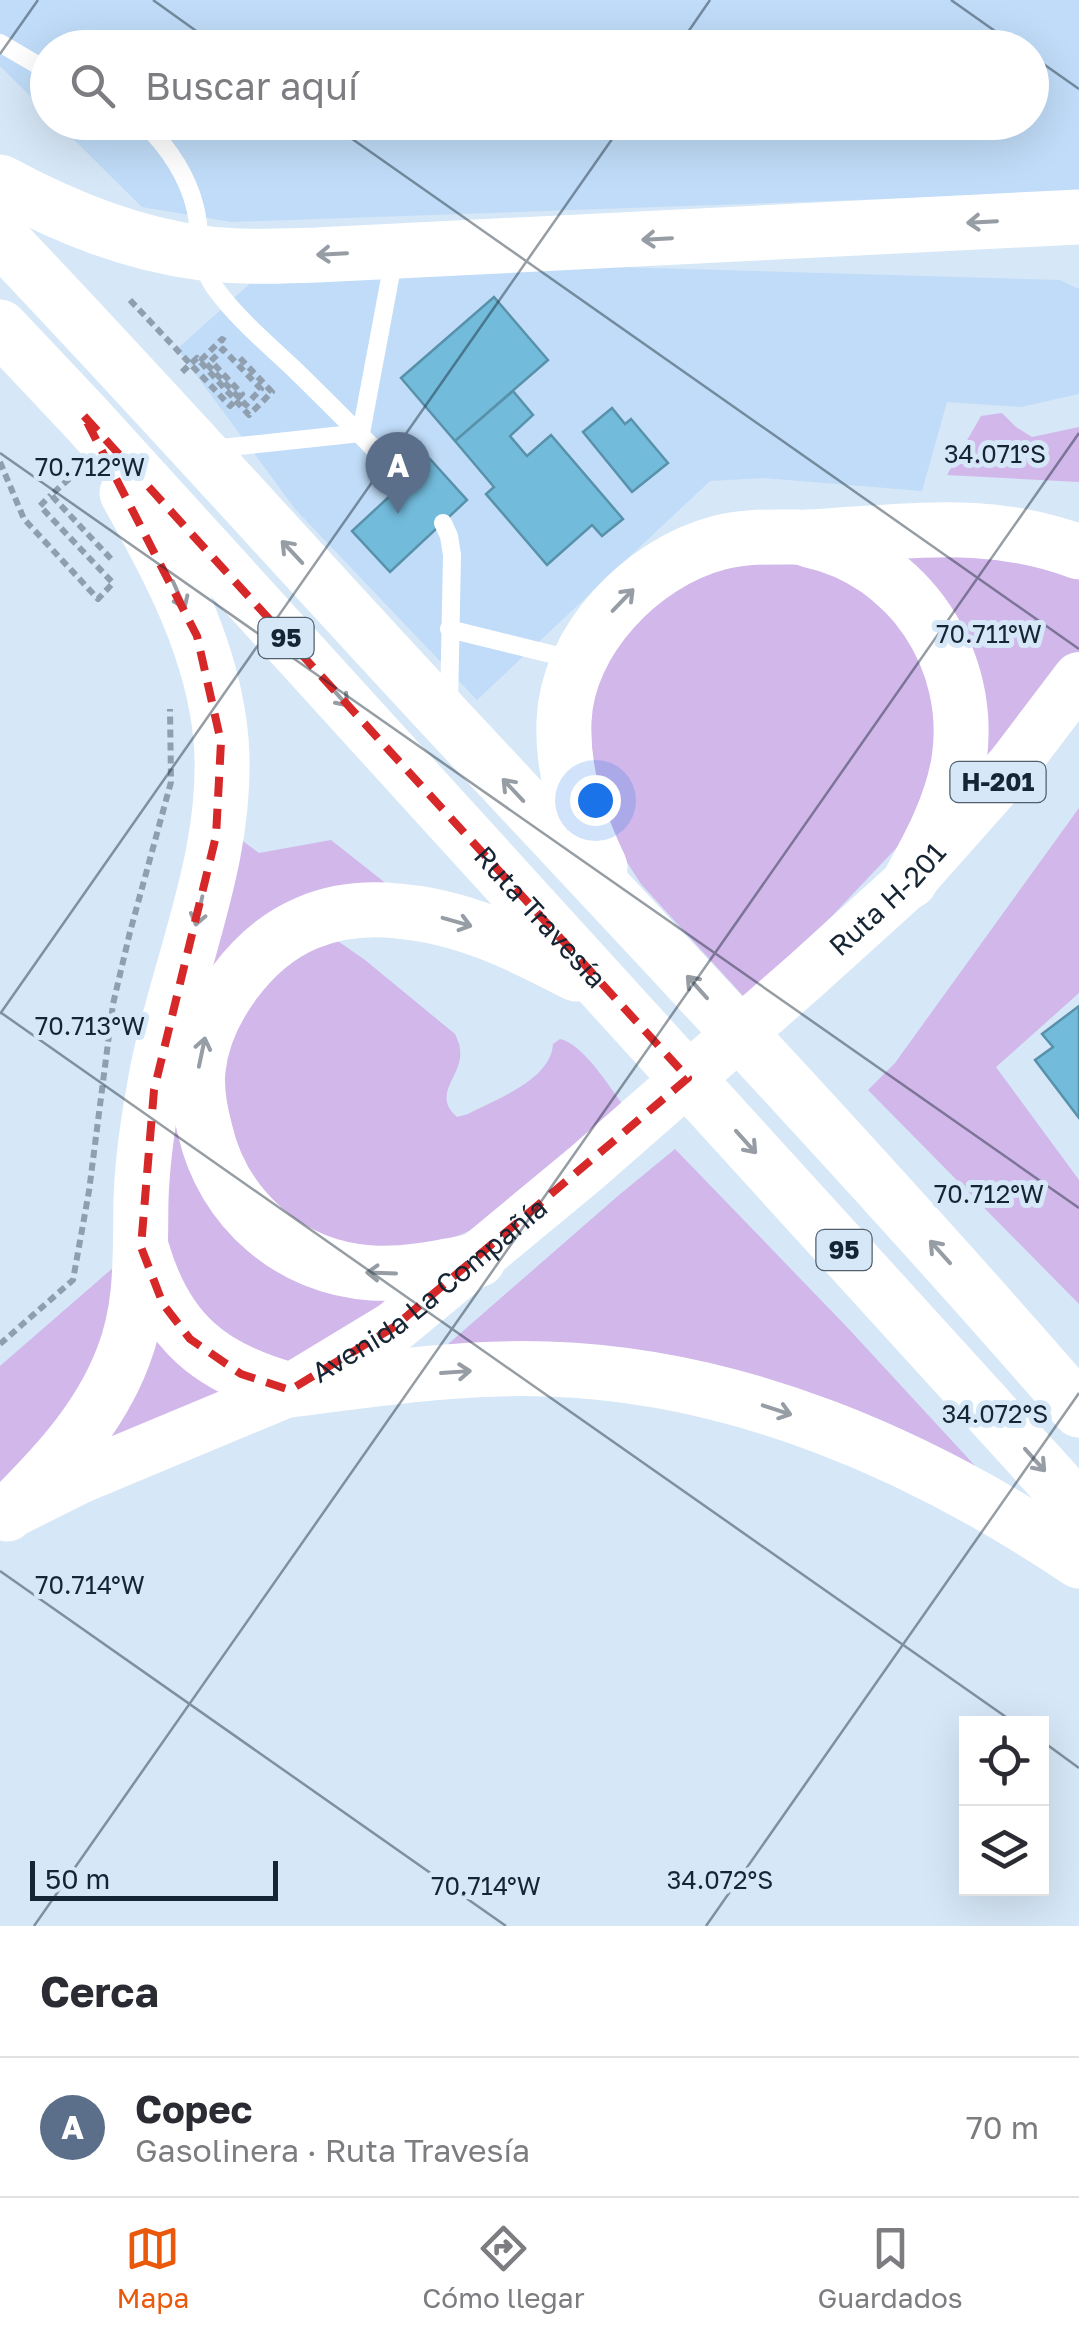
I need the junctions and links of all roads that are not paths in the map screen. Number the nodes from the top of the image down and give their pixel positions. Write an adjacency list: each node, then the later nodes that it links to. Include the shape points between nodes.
1 (0, 43): 2 (lane)
2 (30, 60)
3 (160, 140): 8 (lane, via 195,206)
4 (0, 182): 8 (highway, via 104,229)
5 (1079, 217): 7 (highway, one-way to 7)
6 (0, 238): 12 (highway, 95)
7 (394, 251): 8 (highway, one-way to 8); 11 (lane)
8 (200, 253): 11 (lane, via 213,286)
9 (0, 327): 10 (highway, Ruta Travesía / 95)
10 (84, 416): 24 (highway, Ruta Travesía / 95, one-way to 24); 25 (highway, one-way to 25, via 190,621 214,690 221,742 216,836 151,1108)
11 (360, 433): 12 (lane); 13 (lane)
12 (198, 451): 20 (highway, 95, one-way to 12)
13 (406, 481)
14 (443, 523): 17 (lane, via 452,554)
15 (796, 538): 16 (highway, via 981,530); 18 (highway, one-way to 15, via 625,596 670,563 720,542); 21 (highway, via 848,553 893,582 933,627 951,667 961,724 958,763 937,831)
16 (1079, 552)
17 (449, 629): 18 (lane); 20 (lane)
18 (581, 661): 22 (highway, via 564,720 570,787 585,836)
19 (1079, 678): 21 (main road, Ruta H-201 / H-201, via 1014,765)
20 (448, 721): 22 (highway, 95, one-way to 20)
21 (910, 881): 23 (main road, Ruta H-201 / H-201)
22 (628, 912): 28 (highway, 95, one-way to 22)
23 (805, 976): 26 (main road, Avenida La Compañía)
24 (609, 992): 26 (highway, one-way to 24, via 418,1272 349,1270 308,1258 260,1226 222,1178 202,1117 198,1075 213,1017 238,979 290,932 330,916 372,910 470,926); 29 (highway, Ruta Travesía / 95, one-way to 29)
25 (141, 1248): 27 (highway, via 163,1304 190,1340 241,1374); 30 (highway, via 132,1330 114,1379 62,1458)
26 (478, 1260): 27 (main road, Avenida La Compañía, via 394,1327)
27 (290, 1390): 30 (main road, Avenida La Compañía, via 79,1478); 31 (highway, one-way to 31, via 466,1370 548,1369 716,1392 817,1424 920,1470)
28 (1079, 1410)
29 (1079, 1508)
30 (4, 1517)
31 (1079, 1561)

